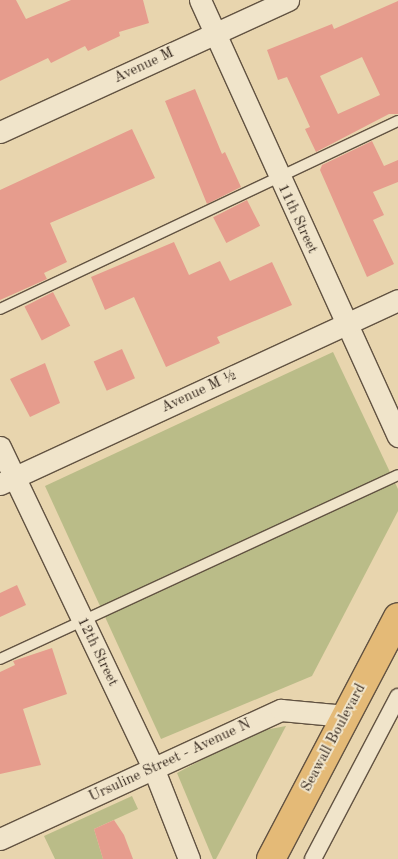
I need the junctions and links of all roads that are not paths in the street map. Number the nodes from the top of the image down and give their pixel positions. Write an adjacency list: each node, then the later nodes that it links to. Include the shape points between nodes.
1 (200, 0): 3 (street, 11th Street)
2 (288, 0): 3 (street, Avenue M)
3 (215, 34): 5 (street, Avenue M); 6 (street, 11th Street)
4 (398, 121): 6 (lane)
5 (0, 132)
6 (279, 178): 8 (lane); 9 (street, 11th Street)
7 (398, 300): 9 (street, Avenue M ½)
8 (0, 309)
9 (345, 324): 10 (street, 11th Street); 13 (street, Avenue M ½)
10 (398, 436)
11 (0, 447): 13 (street, 12th Street)
12 (398, 475): 15 (lane)
13 (7, 480): 15 (street, 12th Street)
14 (398, 617): 18 (main road, Seawall Boulevard)
15 (81, 620): 16 (lane); 19 (street, 12th Street)
16 (0, 658)
17 (398, 697): 23 (street)
18 (346, 716): 19 (street, Ursuline Street - Avenue N, via 281,710); 22 (main road, Seawall Boulevard)
19 (154, 770): 20 (street, Ursuline Street - Avenue N); 21 (street, 12th Street)
20 (0, 839)
21 (189, 859)
22 (271, 859)
23 (313, 859)

